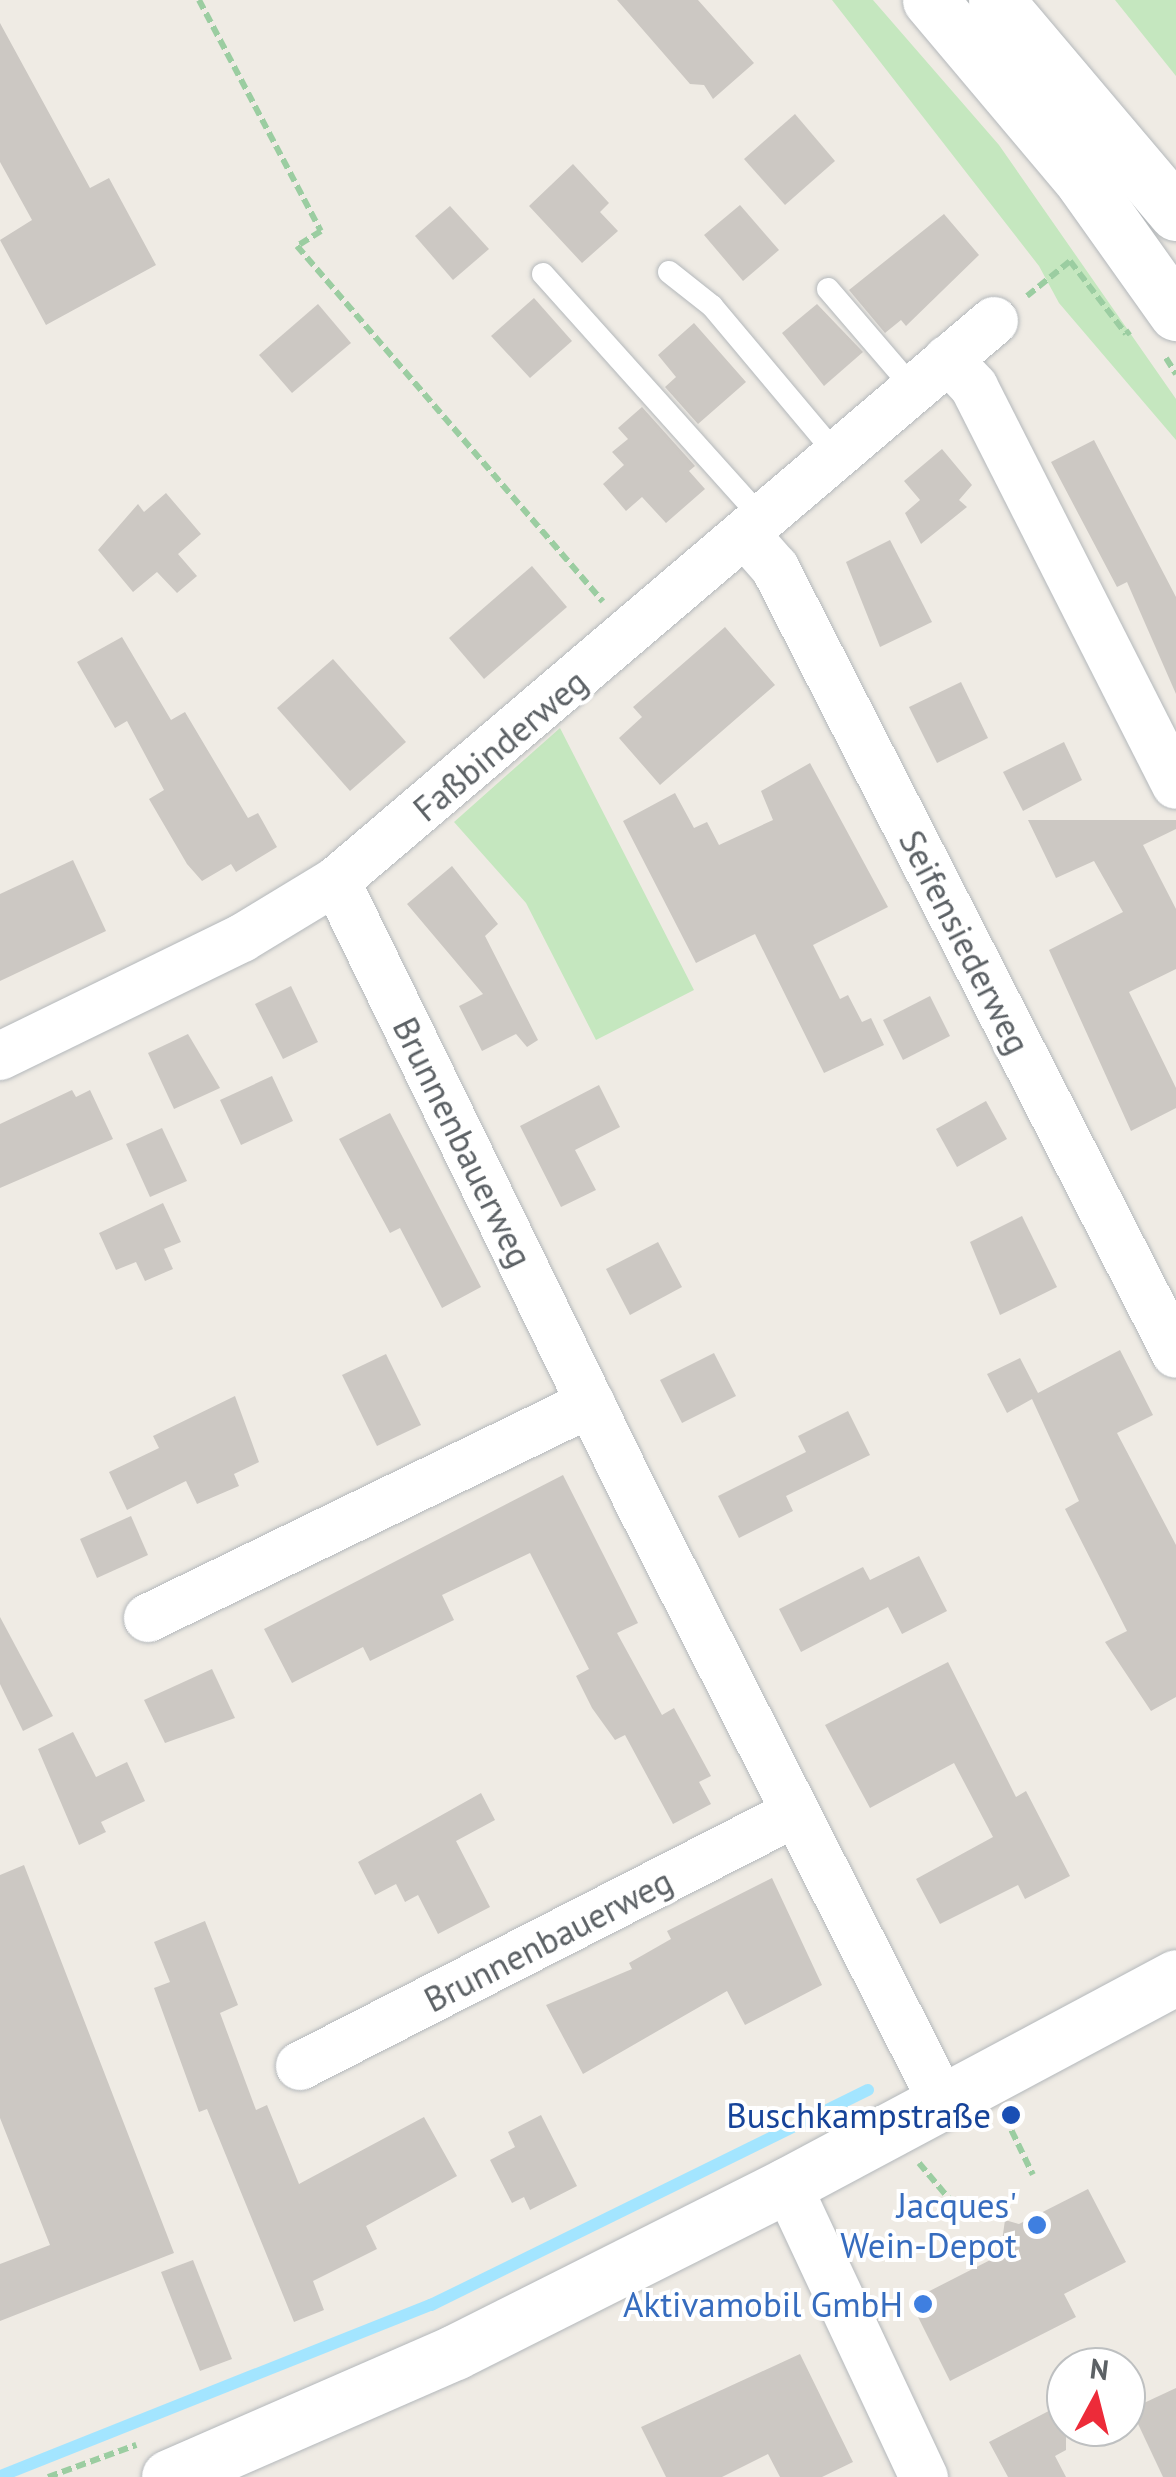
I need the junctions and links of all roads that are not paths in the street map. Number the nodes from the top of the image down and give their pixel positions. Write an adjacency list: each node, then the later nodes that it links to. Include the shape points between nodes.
1 (930, 0): 7 (main road, via 1083,182)
2 (996, 0): 3 (main road)
3 (1176, 213)
4 (670, 272): 10 (lane, via 712,306)
5 (543, 274): 11 (lane)
6 (828, 290): 9 (lane)
7 (1159, 318)
8 (994, 321): 9 (street, Faßbinderweg)
9 (931, 374): 10 (street, Faßbinderweg); 12 (street, via 974,387)
10 (838, 456): 11 (street, Faßbinderweg)
11 (755, 528): 13 (street, Faßbinderweg); 15 (street, Seifensiederweg)
12 (1176, 785)
13 (336, 882): 14 (street, Faßbinderweg, via 242,938); 16 (street, Brunnenbauerweg)
14 (0, 1056)
15 (1176, 1354)
16 (590, 1403): 17 (street); 18 (street, Brunnenbauerweg)
17 (148, 1618)
18 (795, 1813): 20 (street, Brunnenbauerweg); 21 (street, Brunnenbauerweg)
19 (1176, 1977): 21 (main road)
20 (300, 2066)
21 (944, 2103): 22 (main road)
22 (787, 2185): 23 (main road, via 368,2393); 24 (street)
23 (169, 2477)
24 (924, 2477)

